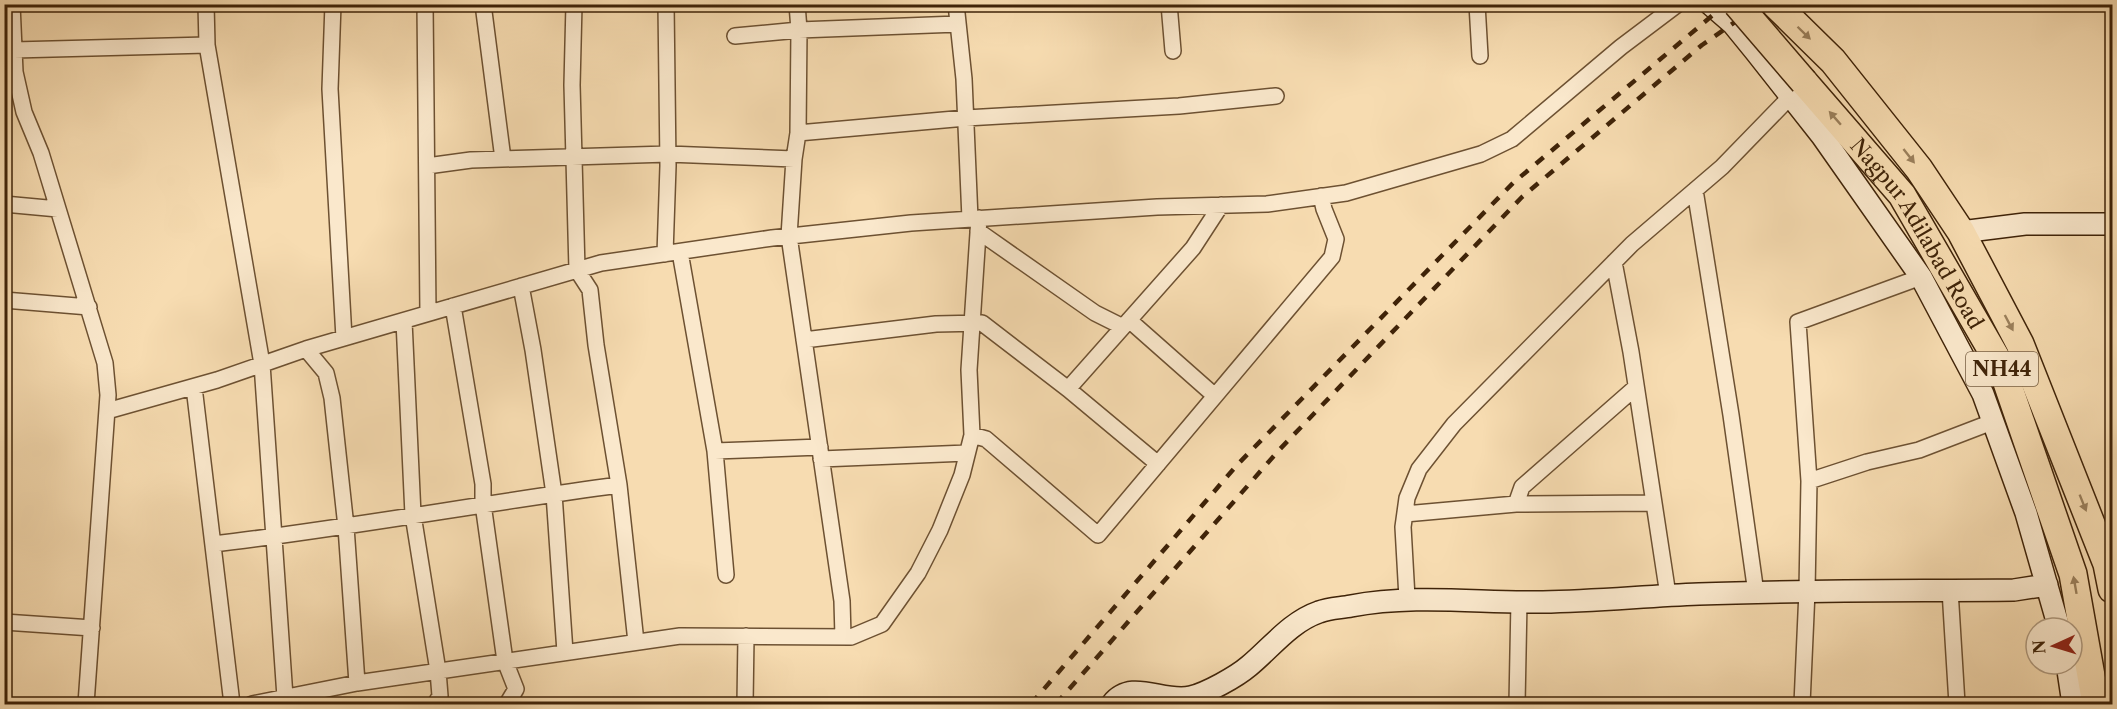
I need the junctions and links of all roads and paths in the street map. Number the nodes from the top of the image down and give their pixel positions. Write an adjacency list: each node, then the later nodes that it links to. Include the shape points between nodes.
1 (12, 4): 20 (street)
2 (206, 4): 19 (street)
3 (333, 4): 54 (street, via 330,89)
4 (425, 4): 32 (street)
5 (483, 4): 30 (street)
6 (574, 4): 29 (street)
7 (666, 4): 28 (street)
8 (797, 4): 17 (street)
9 (956, 4): 16 (street)
10 (1169, 4): 21 (street)
11 (1477, 4): 22 (street)
12 (1678, 4): 34 (street, via 1512,139 1435,169)
13 (1710, 4): 24 (street)
14 (1737, 4): 24 (highway, Nagpur Adilabad Road / NH44, bridge)
15 (1776, 4): 40 (highway, Nagpur Adilabad Road / NH44, one-way to 40, via 1833,61 1919,169)
16 (958, 24): 17 (street); 26 (street)
17 (799, 30): 18 (street); 27 (street)
18 (735, 36)
19 (207, 45): 20 (street); 57 (street)
20 (14, 50): 23 (street)
21 (1173, 51)
22 (1480, 56)
23 (12, 88): 37 (street, via 41,153)
24 (1797, 89): 33 (street); 45 (street, via 1828,145); 113 (highway, Nagpur Adilabad Road / NH44, one-way to 24, via 2073,574 2002,368 1902,195)
25 (1276, 96): 26 (street, via 1179,106)
26 (966, 118): 27 (street); 38 (street)
27 (798, 133): 31 (street)
28 (668, 154): 29 (street); 31 (street); 42 (street)
29 (574, 156): 30 (street); 44 (street)
30 (503, 159): 32 (street)
31 (794, 159): 41 (street)
32 (427, 166): 50 (street)
33 (1695, 190): 43 (street); 85 (street)
34 (1321, 196): 36 (street, via 1267,204); 61 (street, via 1336,239 1332,257)
35 (4, 204): 37 (street)
36 (1221, 205): 38 (street); 53 (street, via 1193,248)
37 (58, 208): 49 (street)
38 (976, 222): 41 (street); 52 (street); 53 (street, via 1095,313)
39 (2112, 224): 40 (street, via 2025,224)
40 (1961, 232): 82 (highway, Nagpur Adilabad Road / NH44, one-way to 82, via 2020,344 2107,564)
41 (789, 236): 42 (street); 55 (street)
42 (672, 253): 44 (street); 65 (street)
43 (1614, 262): 59 (street); 75 (street, via 1454,424 1419,469)
44 (577, 270): 46 (street); 70 (street, via 590,290)
45 (1921, 277): 63 (street, via 1983,394); 69 (street, via 1798,322)
46 (521, 286): 48 (street); 71 (street)
47 (4, 300): 49 (street)
48 (453, 306): 50 (street); 73 (street)
49 (89, 307): 62 (street, via 105,363)
50 (428, 313): 51 (street)
51 (404, 321): 54 (street); 76 (street)
52 (972, 323): 55 (street); 60 (street, via 982,323); 64 (street)
53 (1126, 324): 60 (street); 61 (street)
54 (344, 338): 56 (street)
55 (804, 340): 66 (street)
56 (306, 349): 57 (street); 77 (street, via 326,373 332,398)
57 (262, 364): 58 (street); 78 (street)
58 (194, 387): 62 (street); 79 (street)
59 (1636, 387): 72 (street); 74 (street, via 1522,487)
60 (1068, 389): 68 (street)
61 (1215, 396): 68 (street)
62 (106, 411): 91 (street)
63 (1992, 422): 69 (street, via 1919,450); 81 (street, via 2026,513)
64 (972, 435): 67 (street); 68 (street, via 986,440 1098,536)
65 (715, 451): 66 (street); 80 (street)
66 (821, 453): 67 (street); 93 (street, via 842,601)
67 (967, 453): 93 (street, via 940,530 918,573 882,624)
68 (1158, 464)
69 (1809, 481): 84 (street)
70 (619, 485): 71 (street); 94 (street)
71 (554, 494): 73 (street); 95 (street)
72 (1654, 503): 74 (street); 86 (street)
73 (483, 504): 76 (street); 96 (street)
74 (1516, 504): 75 (street)
75 (1405, 514): 87 (street)
76 (413, 515): 77 (street); 97 (street)
77 (346, 527): 78 (street); 99 (street)
78 (274, 537): 79 (street); 100 (street)
79 (214, 544): 103 (street)
80 (726, 575)
81 (2047, 585): 83 (street, via 2014,590); 89 (street)
82 (2112, 589)
83 (1950, 590): 84 (street); 111 (street)
84 (1808, 591): 85 (street); 110 (street)
85 (1756, 593): 86 (street)
86 (1668, 595): 88 (street)
87 (1407, 598): 88 (street); 108 (street, via 1318,612 1284,633 1248,668 1191,697 1173,699 1131,692 1119,696)
88 (1519, 601): 109 (street)
89 (2056, 616)
90 (4, 622): 91 (street)
91 (92, 628): 102 (street)
92 (746, 636): 93 (street); 94 (street, via 680,636); 107 (street)
93 (843, 637)
94 (636, 642): 95 (street)
95 (565, 652): 96 (street)
96 (505, 661): 97 (street); 106 (street, via 516,689)
97 (438, 671): 99 (street); 105 (street, via 440,696)
98 (2069, 676): 112 (street)
99 (357, 683): 101 (street)
100 (285, 697): 101 (street); 104 (street)
101 (311, 698)
102 (86, 705)
103 (232, 705)
104 (252, 705)
105 (435, 705)
106 (507, 705)
107 (746, 705)
108 (1112, 705)
109 (1517, 705)
110 (1802, 705)
111 (1957, 705)
112 (2073, 705)
113 (2096, 705)

